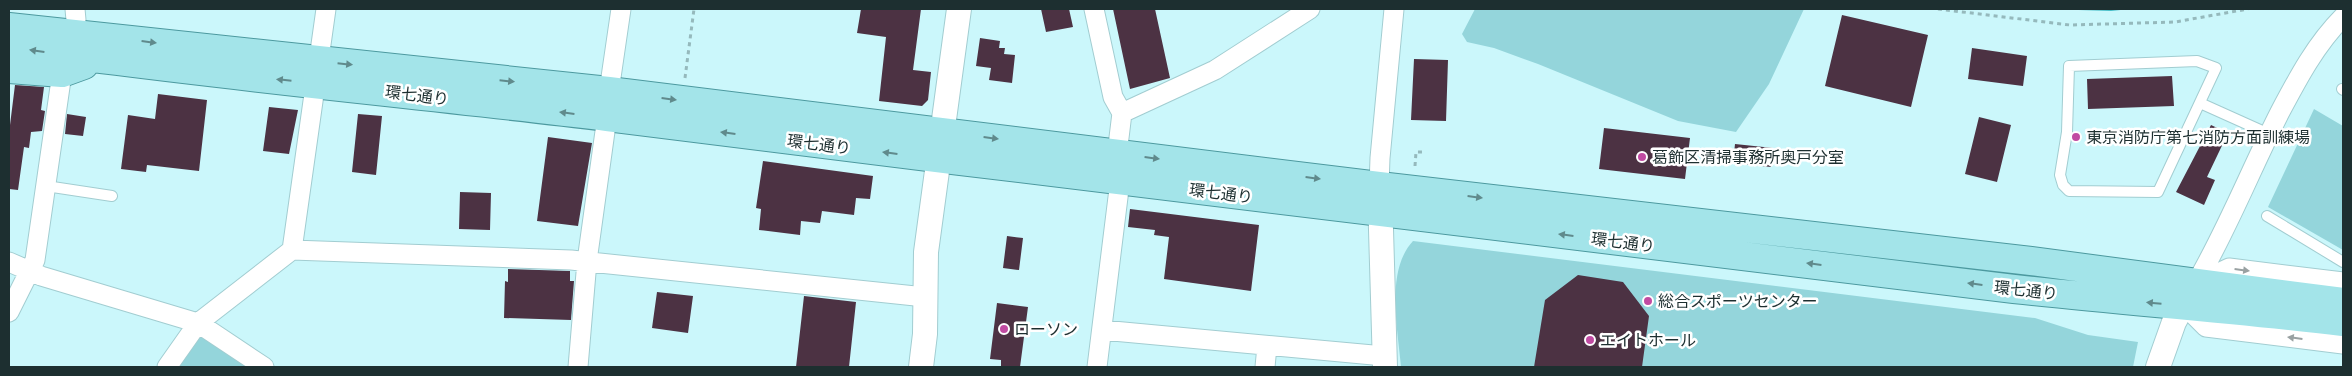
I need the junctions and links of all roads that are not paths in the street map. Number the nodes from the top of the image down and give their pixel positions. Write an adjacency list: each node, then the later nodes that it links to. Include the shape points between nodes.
1 (17, 9): 8 (main road, 環七通り)
2 (326, 9): 14 (street)
3 (621, 9): 17 (street)
4 (959, 9): 19 (street)
5 (1094, 9): 18 (street, via 1113,97)
6 (1310, 9): 18 (street, via 1215,70)
7 (1394, 9): 25 (street)
8 (75, 14): 12 (main road, 環七通り)
9 (2343, 17): 20 (street, via 2310,58)
10 (9, 27): 12 (main road, 環七通り)
11 (9, 47): 12 (main road, 環七通り, one-way to 11)
12 (100, 48): 14 (main road, 環七通り); 15 (main road, 環七通り)
13 (9, 69): 15 (main road, 環七通り)
14 (317, 72): 17 (main road, 環七通り); 29 (street)
15 (62, 73): 24 (street)
16 (2200, 103): 16 (lane, via 2158,192 2069,191 2063,184 2060,175 2067,132 2069,66 2197,60 2216,68); 20 (lane)
17 (608, 104): 19 (main road, 環七通り, one-way to 19); 22 (main road, 環七通り, one-way to 17); 30 (street)
18 (1122, 112): 21 (street)
19 (942, 132): 21 (main road, 環七通り, one-way to 21); 22 (street)
20 (2269, 134): 35 (street, via 2216,249)
21 (1117, 154): 25 (main road, 環七通り, one-way to 25)
22 (938, 160): 23 (main road, 環七通り); 36 (street, via 926,252)
23 (1120, 181): 27 (main road, 環七通り); 42 (street)
24 (46, 186): 26 (lane); 33 (street)
25 (1379, 186): 27 (street); 35 (main road, 環七通り, one-way to 35, via 2031,260)
26 (112, 196)
27 (1380, 213): 35 (main road, 環七通り, one-way to 27, via 2007,288); 45 (street)
28 (2267, 216): 32 (lane)
29 (292, 250): 30 (street); 40 (street)
30 (587, 261): 36 (street); 48 (street)
31 (9, 262): 33 (street)
32 (2343, 262)
33 (30, 272): 39 (street); 40 (street)
34 (2343, 282): 35 (street, one-way to 34, via 2229,268)
35 (2190, 294): 37 (main road, 環七通り); 43 (street, one-way to 35, via 2206,327); 52 (street, via 2171,329)
36 (925, 297): 49 (street)
37 (2240, 300): 38 (main road, 環七通り); 41 (main road, 環七通り)
38 (2343, 302)
39 (9, 312)
40 (198, 322): 46 (street); 47 (street)
41 (2343, 322)
42 (1102, 330): 44 (street); 50 (street)
43 (2343, 344)
44 (1267, 346): 45 (street); 51 (street)
45 (1384, 362)
46 (167, 367)
47 (264, 367)
48 (578, 367)
49 (921, 367)
50 (1097, 367)
51 (1265, 367)
52 (2158, 367)

